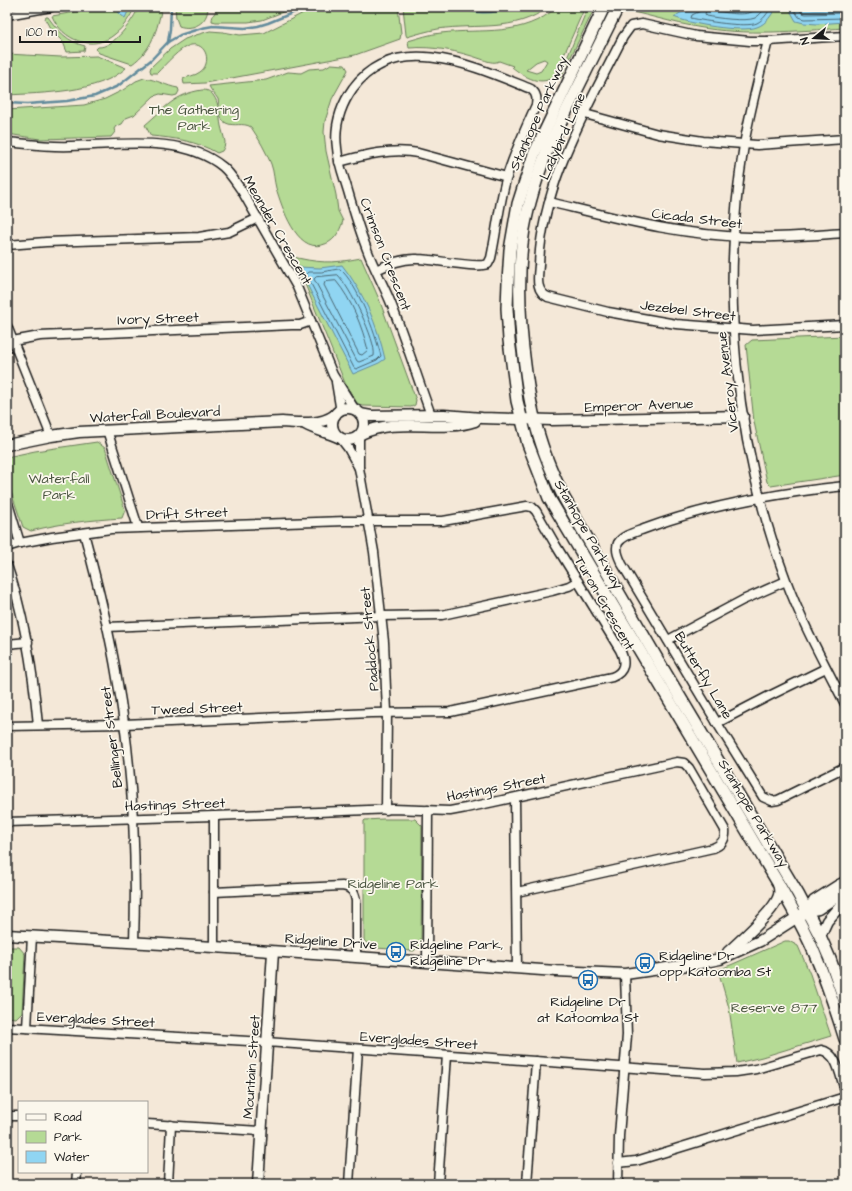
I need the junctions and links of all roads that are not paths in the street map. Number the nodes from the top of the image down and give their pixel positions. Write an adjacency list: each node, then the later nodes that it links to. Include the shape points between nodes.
1 (51, 7): 4 (street)
2 (604, 7): 31 (main road, Stanhope Parkway, via 540,138 516,213 507,308)
3 (618, 7): 32 (main road, Stanhope Parkway, via 548,148 524,229 520,302 526,372)
4 (7, 15)
5 (845, 36): 6 (street, Ladybird Lane)
6 (768, 41): 7 (street, Ladybird Lane, via 696,36 642,24 634,25 626,32); 10 (street, Viceroy Avenue)
7 (585, 114): 10 (street, via 676,138); 13 (street, Ladybird Lane, via 562,162)
8 (845, 139): 10 (street)
9 (7, 142): 14 (street, Meander Crescent, via 46,146 155,144 192,150 210,158 232,176)
10 (744, 144): 16 (street, Viceroy Avenue)
11 (339, 162): 12 (street, via 383,152 404,151); 12 (street, Crimson Crescent, via 336,130 340,113 352,90 362,78 376,68 391,61 416,57 453,61 531,89 536,96 536,106); 18 (street, Crimson Crescent, via 362,238)
12 (507, 177): 18 (street, via 499,209 492,258 488,264 477,266 412,259 397,261)
13 (549, 202): 16 (street, Cicada Street, via 658,228); 19 (street, Ladybird Lane, via 541,242)
14 (258, 218): 17 (street, via 229,232 199,237); 20 (street, Meander Crescent, via 296,287)
15 (845, 233): 16 (street, Cicada Street)
16 (733, 236): 23 (street, Viceroy Avenue)
17 (7, 245)
18 (376, 270): 28 (street, Crimson Crescent, via 391,302)
19 (538, 283): 23 (street, Jezebel Street, via 541,292 548,297 608,312 676,324)
20 (311, 321): 24 (street, Ivory Street, via 294,325 40,336); 25 (street, Meander Crescent)
21 (845, 325): 23 (street, Jezebel Street, via 774,330)
22 (7, 326): 24 (street)
23 (733, 329): 29 (street, Viceroy Avenue)
24 (10, 341): 36 (street)
25 (336, 381): 26 (street, Meander Crescent); 27 (street, Meander Crescent)
26 (358, 412): 27 (street, via 346,408); 28 (street, via 371,416); 35 (street, via 364,422)
27 (337, 413): 33 (street, Waterfall Boulevard, via 324,420); 37 (street, via 332,421 332,427 334,434)
28 (431, 415): 30 (street)
29 (743, 416): 32 (street, Emperor Avenue); 41 (street, Viceroy Avenue)
30 (482, 418): 31 (street); 35 (street, via 453,425 373,428)
31 (521, 420): 32 (street); 71 (main road, Stanhope Parkway, via 549,498)
32 (535, 420): 76 (main road, Stanhope Parkway, via 549,466 573,514)
33 (305, 424): 34 (street, Waterfall Boulevard, via 282,422); 37 (street, Waterfall Boulevard)
34 (107, 430): 36 (street, Waterfall Boulevard); 44 (street)
35 (360, 435): 37 (street, via 350,440); 39 (street, Paddock Street)
36 (51, 436): 38 (street, Waterfall Boulevard)
37 (340, 439): 39 (street, Paddock Street)
38 (7, 445)
39 (359, 468): 43 (street, Paddock Street)
40 (845, 486): 41 (street)
41 (760, 498): 49 (street, Viceroy Avenue); 53 (street, Butterfly Lane, via 713,508 652,526 625,537 617,545 620,560)
42 (7, 500): 46 (street)
43 (369, 521): 44 (street, Drift Street); 50 (street, Turon Crescent, via 449,521 530,506 536,511); 51 (street, Paddock Street)
44 (138, 527): 45 (street, Drift Street)
45 (84, 533): 46 (street, Drift Street); 52 (street, Bellinger Street)
46 (20, 543): 47 (street, Drift Street)
47 (7, 547)
48 (7, 565): 54 (street)
49 (786, 580): 53 (street, via 730,606); 56 (street, Viceroy Avenue)
50 (578, 581): 51 (street, via 552,591 442,615); 58 (street, Turon Crescent, via 623,655 624,666 619,674 450,712)
51 (381, 616): 52 (street); 58 (street, Paddock Street)
52 (107, 627): 60 (street, Bellinger Street)
53 (668, 640): 59 (street, Butterfly Lane)
54 (28, 642): 55 (street); 61 (street)
55 (7, 644)
56 (826, 668): 57 (street, Viceroy Avenue); 59 (street)
57 (845, 704)
58 (387, 712): 60 (street, Tweed Street); 65 (street, Paddock Street)
59 (718, 723): 63 (street, Butterfly Lane, via 763,797 772,801 784,798)
60 (124, 724): 61 (street, Tweed Street); 68 (street, Bellinger Street)
61 (38, 725): 62 (street, Tweed Street)
62 (7, 726)
63 (845, 767)
64 (515, 798): 66 (street, Hastings Street, via 458,810); 74 (street); 74 (street, Hastings Street, via 681,763 689,768 724,826 725,835 720,844 712,848)
65 (386, 810): 66 (street, Hastings Street); 67 (street, Hastings Street)
66 (428, 810): 86 (street)
67 (214, 816): 68 (street, Hastings Street); 73 (street)
68 (132, 819): 69 (street, Hastings Street); 81 (street, Bellinger Street)
69 (7, 822)
70 (845, 882): 76 (street, via 814,901)
71 (778, 883): 77 (main road, Stanhope Parkway); 85 (street, via 779,895 768,913)
72 (845, 891): 76 (street, via 818,909)
73 (214, 892): 82 (street); 84 (street, via 348,887 356,901)
74 (517, 892): 87 (street)
75 (845, 900): 80 (street, via 827,921)
76 (807, 912): 77 (street, Ridgeline Drive); 80 (main road, Stanhope Parkway)
77 (797, 918): 85 (street, Ridgeline Drive, via 760,941); 92 (main road, Stanhope Parkway, via 814,951)
78 (7, 935): 79 (street, Ridgeline Drive)
79 (32, 936): 81 (street, Ridgeline Drive); 91 (street)
80 (820, 936): 89 (main road, Stanhope Parkway)
81 (134, 942): 82 (street, Ridgeline Drive)
82 (214, 947): 83 (street, Ridgeline Drive)
83 (273, 952): 84 (street, Ridgeline Drive); 93 (street, Mountain Street)
84 (356, 957): 86 (street, Ridgeline Drive)
85 (720, 959): 88 (street, Ridgeline Drive)
86 (427, 962): 87 (street, Ridgeline Drive)
87 (517, 968): 88 (street, Ridgeline Drive)
88 (625, 974): 97 (street)
89 (845, 1002)
90 (7, 1027): 91 (street, Everglades Street)
91 (27, 1028): 93 (street, Everglades Street)
92 (845, 1040)
93 (266, 1042): 94 (street, Everglades Street); 104 (street, Mountain Street)
94 (358, 1049): 95 (street, Everglades Street); 110 (street)
95 (447, 1055): 96 (street, Everglades Street); 111 (street)
96 (536, 1061): 97 (street, Everglades Street); 112 (street)
97 (625, 1067): 98 (street, Everglades Street, via 725,1073 756,1069 819,1050 827,1051 835,1061); 105 (street)
98 (845, 1090)
99 (845, 1097): 105 (street, via 636,1161)
100 (7, 1116): 101 (street)
101 (18, 1116)
102 (148, 1124): 103 (street)
103 (171, 1126): 104 (street); 108 (street)
104 (260, 1131): 109 (street, Mountain Street)
105 (618, 1163): 113 (street)
106 (77, 1173): 107 (street)
107 (76, 1184)
108 (168, 1184)
109 (258, 1184)
110 (349, 1184)
111 (438, 1184)
112 (527, 1184)
113 (618, 1184)

